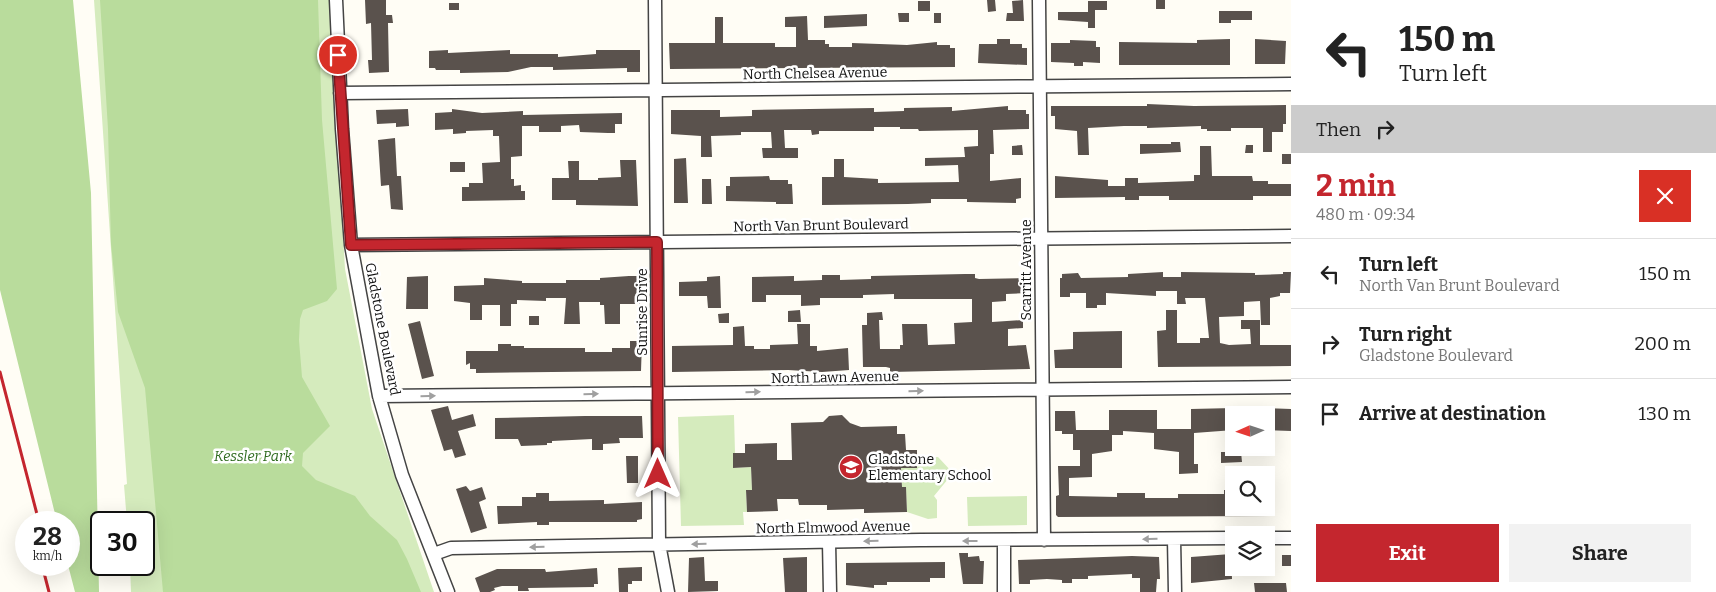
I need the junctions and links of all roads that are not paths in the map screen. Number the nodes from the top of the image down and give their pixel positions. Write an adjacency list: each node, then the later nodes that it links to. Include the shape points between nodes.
1 (336, 0): 7 (street, Gladstone Boulevard)
2 (655, 0): 6 (street, Sunrise Drive)
3 (1039, 0): 5 (street, Scarritt Avenue)
4 (1291, 84): 5 (street, North Chelsea Avenue)
5 (1040, 86): 6 (street, North Chelsea Avenue); 9 (street, Scarritt Avenue)
6 (656, 90): 7 (street, North Chelsea Avenue); 10 (street, Sunrise Drive)
7 (340, 93): 11 (street, Gladstone Boulevard)
8 (1291, 236): 9 (street, North Van Brunt Boulevard)
9 (1041, 238): 10 (street, North Van Brunt Boulevard); 13 (street, Scarritt Avenue)
10 (657, 242): 11 (street, North Van Brunt Boulevard); 14 (street, Sunrise Drive)
11 (351, 245): 15 (street, Gladstone Boulevard)
12 (1291, 387): 13 (street, North Lawn Avenue)
13 (1042, 389): 14 (street, North Lawn Avenue, one-way to 13); 20 (street, Scarritt Avenue)
14 (658, 393): 15 (street, North Lawn Avenue, one-way to 14); 23 (street, Sunrise Drive)
15 (380, 396): 24 (street, Gladstone Boulevard, via 402,475)
16 (1225, 538): 19 (street, North Elmwood Avenue)
17 (1275, 538): 18 (street)
18 (1291, 538)
19 (1174, 539): 20 (street, North Elmwood Avenue, one-way to 20); 29 (street)
20 (1044, 540): 21 (street, North Elmwood Avenue)
21 (1004, 541): 22 (street, North Elmwood Avenue, one-way to 22); 28 (street)
22 (829, 542): 23 (street, North Elmwood Avenue, one-way to 23); 27 (street)
23 (659, 544): 24 (street, North Elmwood Avenue, one-way to 24, via 451,548); 26 (street, Sunrise Drive)
24 (434, 554): 25 (street, Gladstone Boulevard)
25 (448, 592)
26 (668, 592)
27 (830, 592)
28 (1004, 592)
29 (1175, 592)

